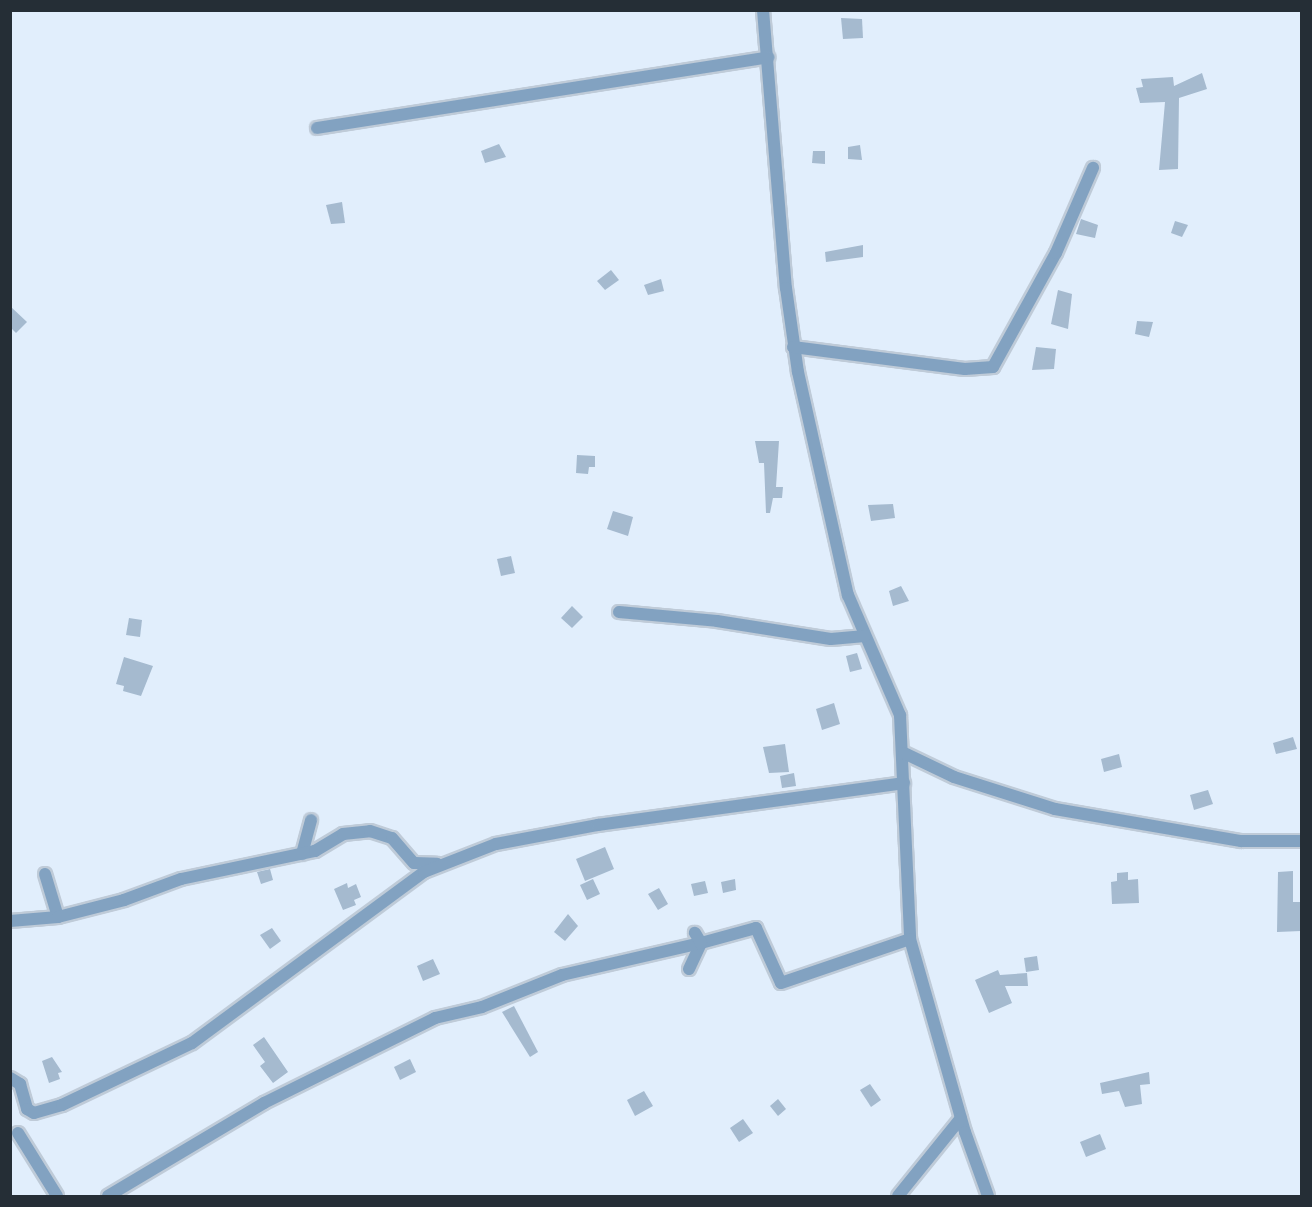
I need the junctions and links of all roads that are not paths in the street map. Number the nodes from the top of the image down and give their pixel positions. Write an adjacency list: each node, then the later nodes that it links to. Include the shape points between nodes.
1 (763, 10): 2 (street)
2 (768, 57): 3 (street); 5 (street)
3 (316, 128)
4 (1093, 168): 5 (street, via 1056,253 993,367 965,369)
5 (793, 346): 7 (street, via 848,595)
6 (620, 612): 7 (street, via 717,621 831,639)
7 (864, 636): 8 (street, via 892,691)
8 (904, 753): 9 (street); 11 (street, via 954,777 1055,809 1241,841)
9 (904, 783): 13 (street, via 598,825 496,844); 18 (street)
10 (311, 820): 12 (street)
11 (1302, 841)
12 (302, 854): 13 (street, via 343,834 370,831 392,838 414,863); 15 (street, via 181,879 124,900)
13 (444, 864): 20 (street, via 397,890 192,1043 62,1105 34,1113 27,1109 20,1084)
14 (45, 874): 15 (street)
15 (58, 917): 16 (street)
16 (10, 921)
17 (698, 938): 18 (street, via 756,928 781,983); 19 (street); 24 (street, via 562,975 482,1007 435,1018 264,1103)
18 (910, 939): 21 (street)
19 (689, 969)
20 (10, 1078)
21 (961, 1118): 25 (street); 26 (street)
22 (18, 1133): 23 (street)
23 (57, 1197)
24 (108, 1197)
25 (898, 1197)
26 (988, 1197)

